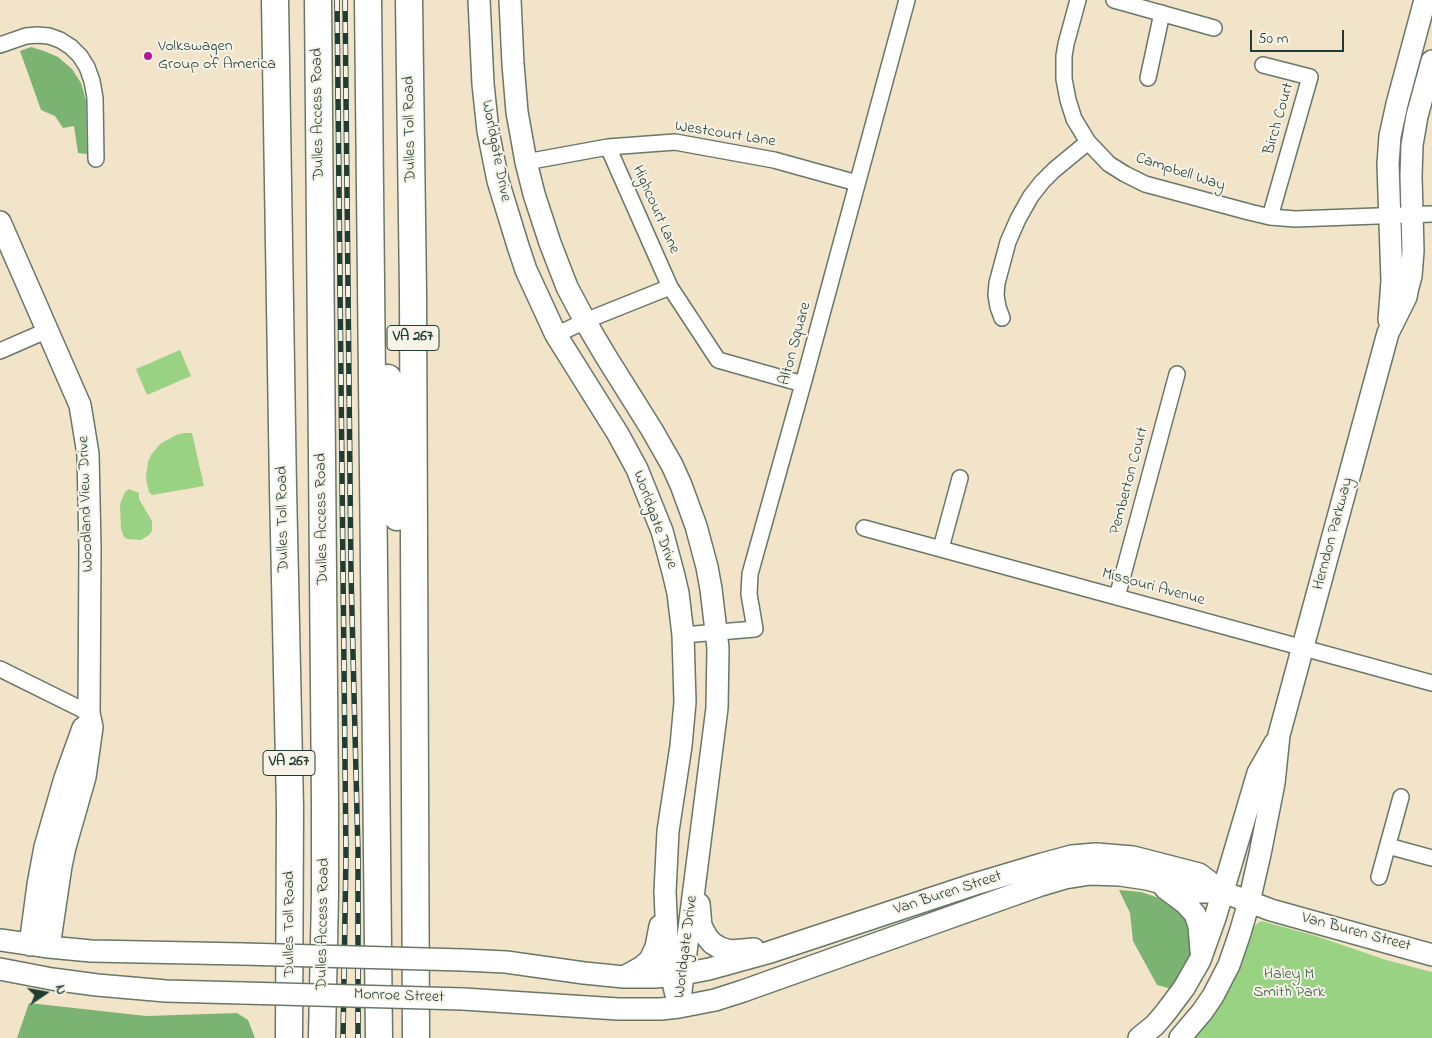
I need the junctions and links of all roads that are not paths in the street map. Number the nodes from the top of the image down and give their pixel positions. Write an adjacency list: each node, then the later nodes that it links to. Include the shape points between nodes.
1 (275, 0): 66 (highway, Dulles Toll Road / VA 267, via 290,808)
2 (318, 0): 67 (highway, Dulles Access Road, via 325,792)
3 (368, 0): 21 (highway)
4 (409, 0): 44 (highway, Dulles Toll Road / VA 267)
5 (479, 0): 32 (main road, Worldgate Drive, via 482,84 498,181 526,270)
6 (510, 0): 20 (main road, Worldgate Drive, via 517,112)
7 (907, 0): 22 (street, Alton Square)
8 (1078, 0): 17 (street, Campbell Way, via 1063,67 1074,119)
9 (1114, 0): 11 (street)
10 (1426, 0): 24 (main road, Herndon Parkway, via 1391,128 1388,164)
11 (1162, 13): 12 (street); 16 (street)
12 (1214, 28)
13 (0, 45): 19 (street, via 26,36 49,36 67,44 80,56 88,67 95,98)
14 (1432, 61): 23 (main road, Herndon Parkway, via 1412,145 1411,176)
15 (1263, 65): 25 (street, Birch Court, via 1310,77)
16 (1148, 78)
17 (1088, 142): 25 (street, Campbell Way, via 1109,164 1145,184); 28 (street, via 1042,182 1018,219 997,283 996,295)
18 (608, 147): 20 (street, Westcourt Lane); 22 (street, Westcourt Lane, via 675,142 774,160); 27 (street, Highcourt Lane)
19 (96, 159)
20 (526, 162): 29 (main road, Worldgate Drive, via 550,243 567,287)
21 (370, 165): 44 (highway, via 380,243 397,519); 68 (highway)
22 (857, 183): 35 (street, Alton Square)
23 (1422, 214): 24 (street, Campbell Way); 31 (main road, Herndon Parkway, via 1406,297)
24 (1390, 216): 25 (street, Campbell Way); 31 (main road, Herndon Parkway, via 1392,281)
25 (1270, 217)
26 (0, 222): 30 (main road, Woodland View Drive)
27 (670, 287): 29 (street); 35 (street, Highcourt Lane, via 718,360)
28 (1002, 318)
29 (585, 321): 32 (street); 40 (main road, Worldgate Drive, via 658,438 681,485 702,546)
30 (48, 330): 33 (street); 46 (main road, Woodland View Drive, via 80,405 88,454)
31 (1388, 333): 42 (main road, Herndon Parkway)
32 (556, 335): 41 (main road, Worldgate Drive, via 618,434 651,502 673,572)
33 (0, 351)
34 (1177, 374): 39 (street, Pemberton Court)
35 (803, 384): 40 (street, Alton Square, via 750,574 749,594 755,629)
36 (960, 478): 38 (street)
37 (864, 528): 38 (street, Missouri Avenue)
38 (941, 548): 39 (street, Missouri Avenue)
39 (1117, 597): 42 (street, Missouri Avenue)
40 (717, 632): 41 (street, Alton Square); 51 (main road, Worldgate Drive, via 717,708)
41 (683, 636): 54 (main road, Worldgate Drive, via 684,724 668,831)
42 (1303, 647): 45 (street, Missouri Avenue); 47 (main road, Herndon Parkway)
43 (0, 669): 46 (street)
44 (414, 676): 69 (highway, Dulles Toll Road / VA 267)
45 (1432, 683)
46 (89, 713): 59 (main road, Woodland View Drive, via 92,727 88,760)
47 (1279, 735): 55 (main road, Herndon Parkway, via 1258,773); 56 (main road, Herndon Parkway, via 1274,783)
48 (1401, 796): 49 (street)
49 (1388, 846): 50 (street); 52 (street)
50 (1432, 858)
51 (696, 870): 58 (main road, via 702,926 712,943 731,951); 63 (main road, Worldgate Drive)
52 (1379, 877)
53 (1157, 882): 55 (main road, Van Buren Street, via 1195,892); 61 (main road, via 1194,914 1200,932); 65 (main road, Van Buren Street, via 1105,874 1051,881 749,989)
54 (665, 892): 63 (main road, Worldgate Drive, via 668,960); 64 (main road, via 654,953 642,967)
55 (1223, 892): 56 (main road, Van Buren Street); 58 (main road, Van Buren Street, via 1200,874 1120,855 1085,854 975,884); 61 (main road, Herndon Parkway)
56 (1249, 902): 60 (main road, Van Buren Street); 71 (main road, Herndon Parkway, via 1221,982)
57 (0, 940): 59 (main road)
58 (794, 944): 63 (main road, Van Buren Street, via 736,962)
59 (40, 946): 64 (main road, bridge, via 106,952 506,962)
60 (1432, 954)
61 (1201, 957): 70 (main road, Herndon Parkway, via 1176,1000)
62 (0, 969): 65 (main road, Monroe Street, bridge, via 97,985 166,991 463,999 618,1009)
63 (677, 975): 64 (main road); 65 (main road, Worldgate Drive)
64 (624, 977)
65 (679, 1007)
66 (289, 1038)
67 (322, 1038)
68 (379, 1038)
69 (416, 1038)
70 (1139, 1038)
71 (1180, 1038)

